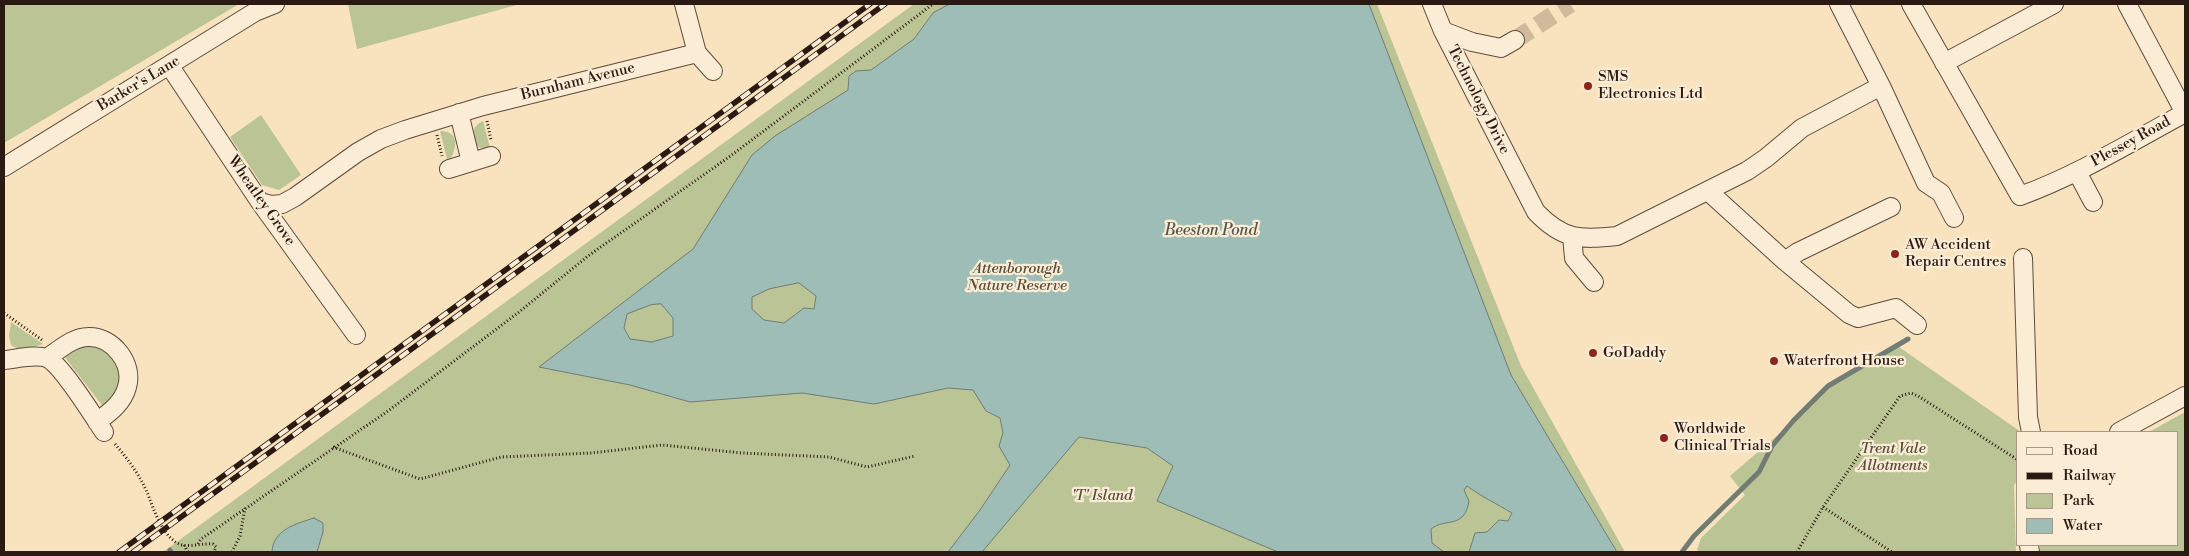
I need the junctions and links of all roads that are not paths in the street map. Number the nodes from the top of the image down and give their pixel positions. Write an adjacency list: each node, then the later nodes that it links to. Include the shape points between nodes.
1 (275, 4): 12 (street, Barker's Lane, via 255,12)
2 (684, 4): 10 (street)
3 (1432, 4): 8 (street, Technology Drive)
4 (1839, 4): 14 (street)
5 (1911, 4): 11 (street)
6 (2054, 4): 11 (street)
7 (2126, 4): 16 (street)
8 (1443, 31): 9 (street, via 1501,48); 27 (street, Technology Drive, via 1536,212 1562,234)
9 (1515, 40)
10 (697, 53): 13 (street); 15 (street, Burnham Avenue)
11 (1944, 63): 21 (street, Plessey Road, via 2020,196)
12 (169, 65): 19 (street, Barker's Lane); 23 (street, Wheatley Grove)
13 (713, 71)
14 (1881, 86): 22 (street, Technology Drive, via 1802,128 1766,158); 26 (street, via 1926,183 1941,193)
15 (459, 113): 18 (street); 23 (street, Burnham Avenue, via 370,144 282,204)
16 (2185, 113): 21 (street, Plessey Road)
17 (491, 156): 18 (street)
18 (471, 162): 20 (street)
19 (4, 167)
20 (449, 169)
21 (2077, 172): 24 (street, Plessey Road)
22 (1708, 191): 27 (street, Technology Drive, via 1617,236 1594,239); 29 (street)
23 (260, 202): 32 (street, Wheatley Grove)
24 (2093, 202)
25 (1891, 207): 29 (street)
26 (1954, 218)
27 (1572, 236): 30 (street, via 1574,258)
28 (2023, 258): 36 (street)
29 (1784, 261): 31 (street, via 1849,314 1858,318 1896,308)
30 (1594, 282)
31 (1917, 325)
32 (356, 334)
33 (52, 355): 33 (street, via 61,370 101,427 127,388 128,370 123,356 98,338 87,337); 34 (street)
34 (4, 360)
35 (2185, 396): 37 (street)
36 (2031, 431)
37 (2120, 431)

